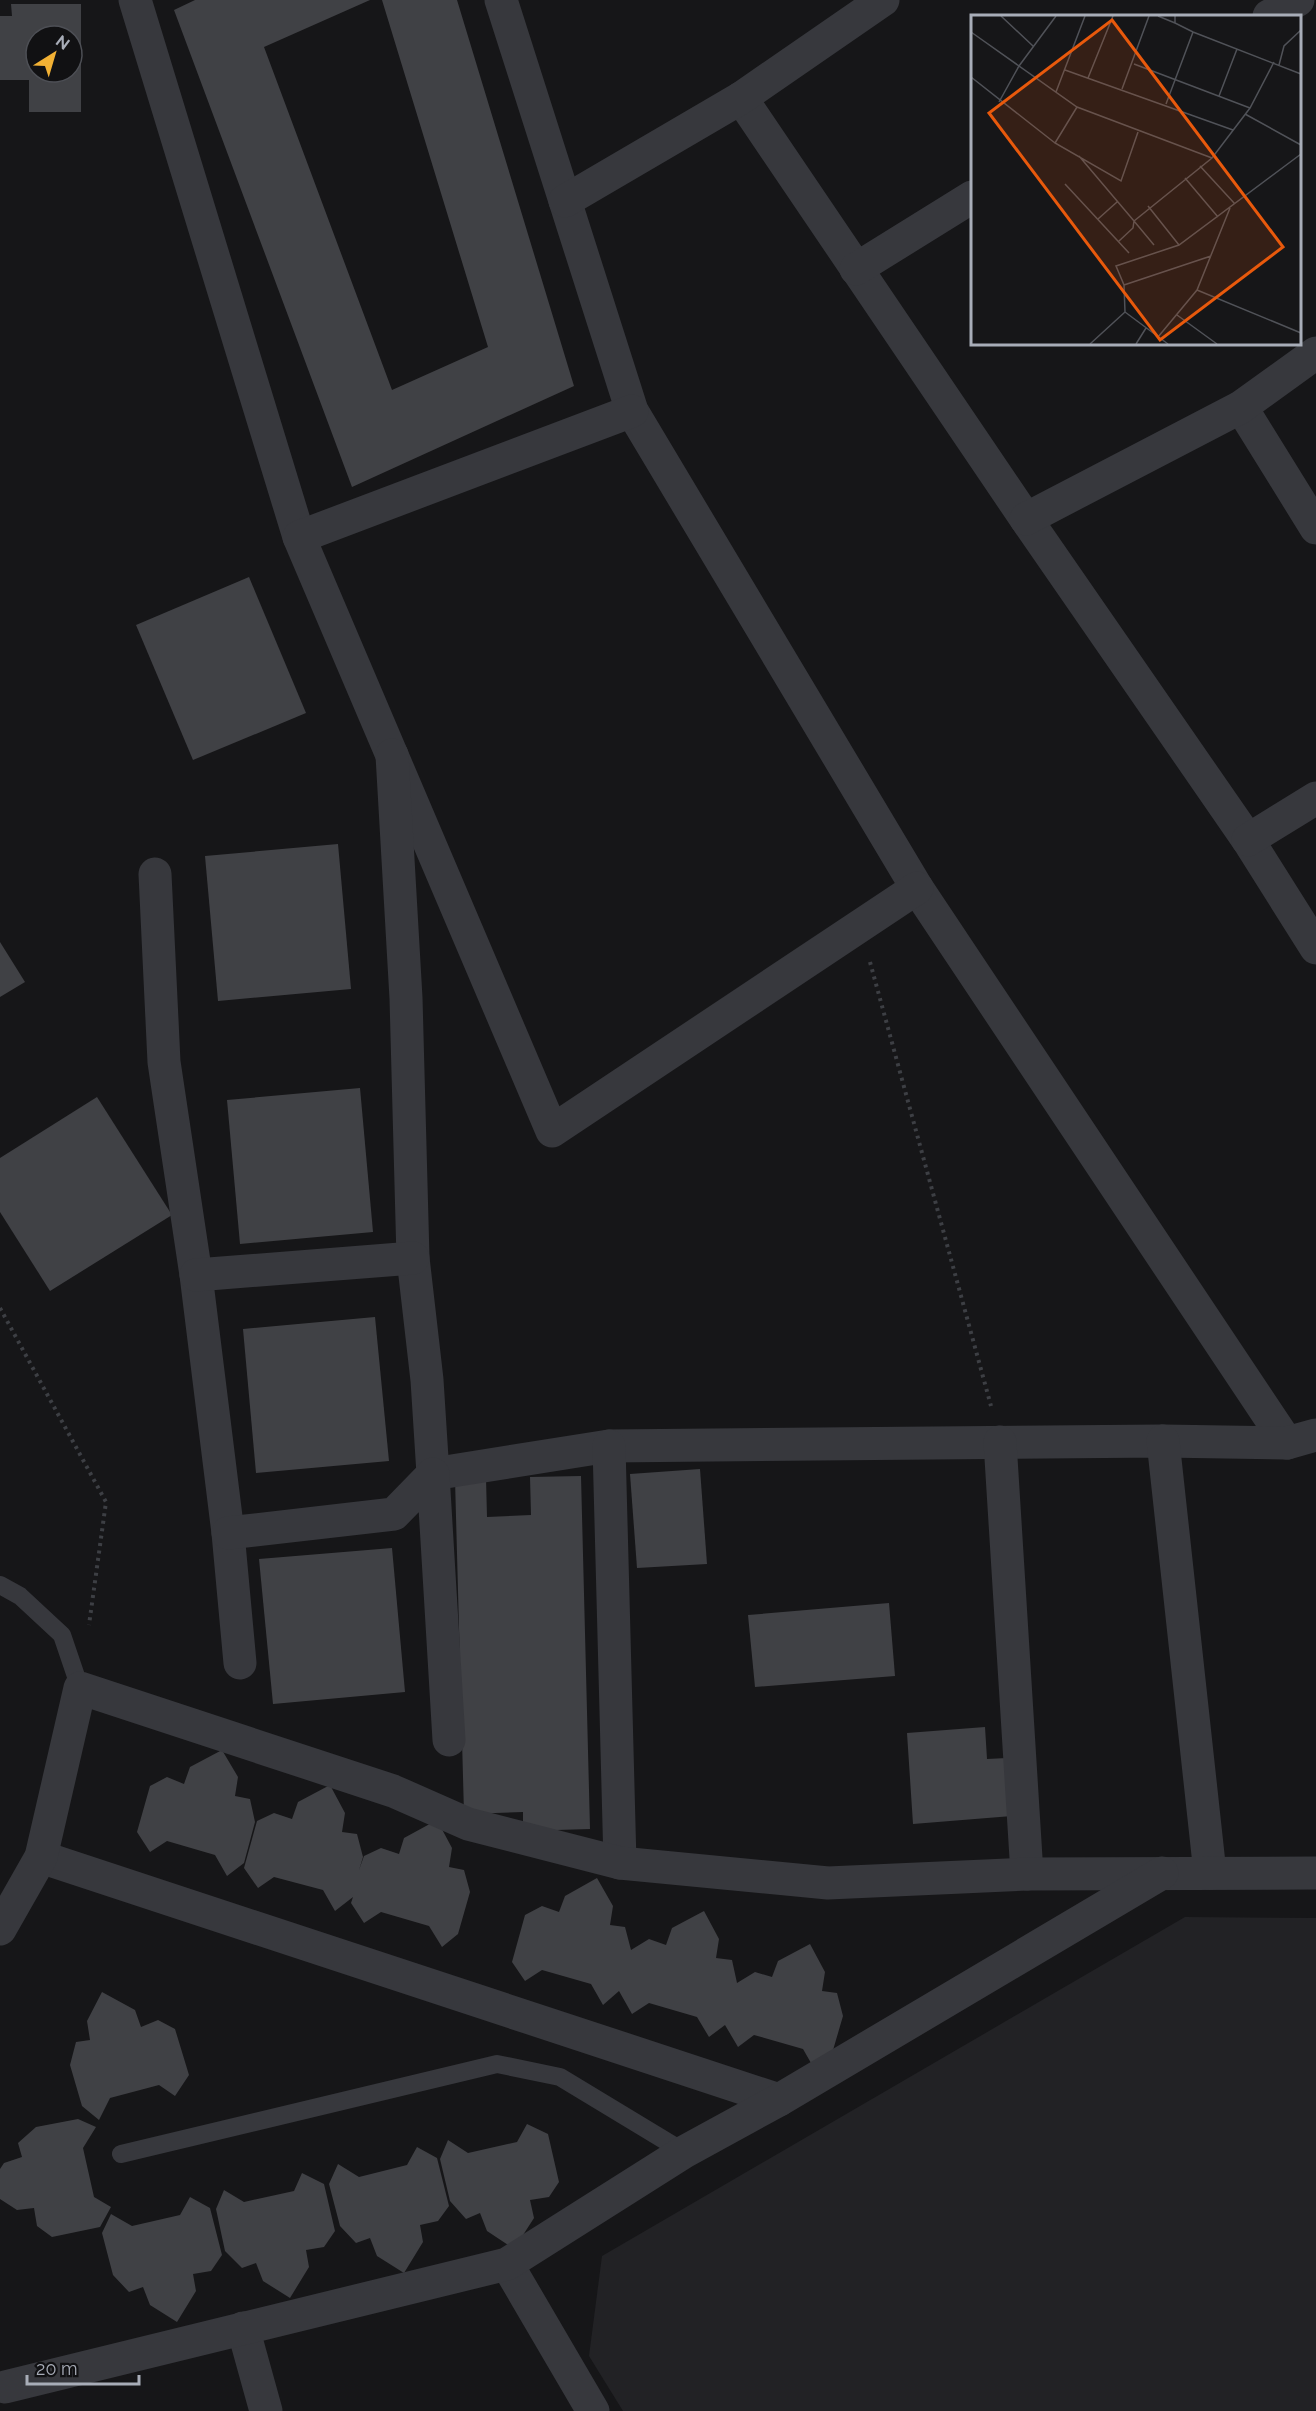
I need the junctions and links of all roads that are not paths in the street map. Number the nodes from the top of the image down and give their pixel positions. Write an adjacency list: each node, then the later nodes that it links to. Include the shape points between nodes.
1 (135, 0): 15 (street)
2 (501, 0): 8 (street)
3 (883, 0): 6 (street)
4 (1298, 0): 5 (street)
5 (1271, 15)
6 (741, 98): 8 (street); 9 (street)
7 (971, 198): 9 (street)
8 (565, 201): 12 (street)
9 (856, 269): 13 (street)
10 (1316, 353): 11 (street)
11 (1240, 407): 13 (street); 14 (street)
12 (632, 411): 15 (street); 20 (street)
13 (1026, 519): 18 (street)
14 (1316, 528)
15 (299, 537): 16 (street)
16 (392, 755): 20 (street, via 552,1131); 22 (street, via 406,998)
17 (1316, 798): 18 (street)
18 (1248, 840): 21 (street)
19 (155, 874): 23 (street, via 164,1062)
20 (918, 888): 24 (street)
21 (1316, 948)
22 (412, 1258): 23 (street); 28 (street, via 427,1380)
23 (196, 1275): 29 (street)
24 (1301, 1439): 25 (street)
25 (1163, 1440): 26 (street); 37 (street)
26 (1000, 1442): 27 (street); 39 (street)
27 (609, 1446): 28 (street); 35 (street)
28 (433, 1474): 29 (street, via 394,1514); 33 (street)
29 (228, 1533): 31 (street)
30 (0, 1585): 32 (lane, via 20,1596 62,1635)
31 (240, 1663)
32 (80, 1688): 34 (street); 35 (street, via 393,1791 468,1824)
33 (449, 1740)
34 (41, 1857): 40 (street); 41 (street)
35 (620, 1863): 39 (street, via 828,1883)
36 (1164, 1873): 37 (street); 39 (street); 41 (street)
37 (1210, 1873): 38 (street)
38 (1316, 1873)
39 (1027, 1874)
40 (0, 1929)
41 (778, 2100): 42 (street)
42 (684, 2152): 43 (lane, via 560,2077 497,2064); 44 (street)
43 (121, 2154)
44 (507, 2264): 45 (street); 48 (street)
45 (243, 2328): 46 (street); 47 (street)
46 (6, 2390)
47 (266, 2411)
48 (593, 2411)

